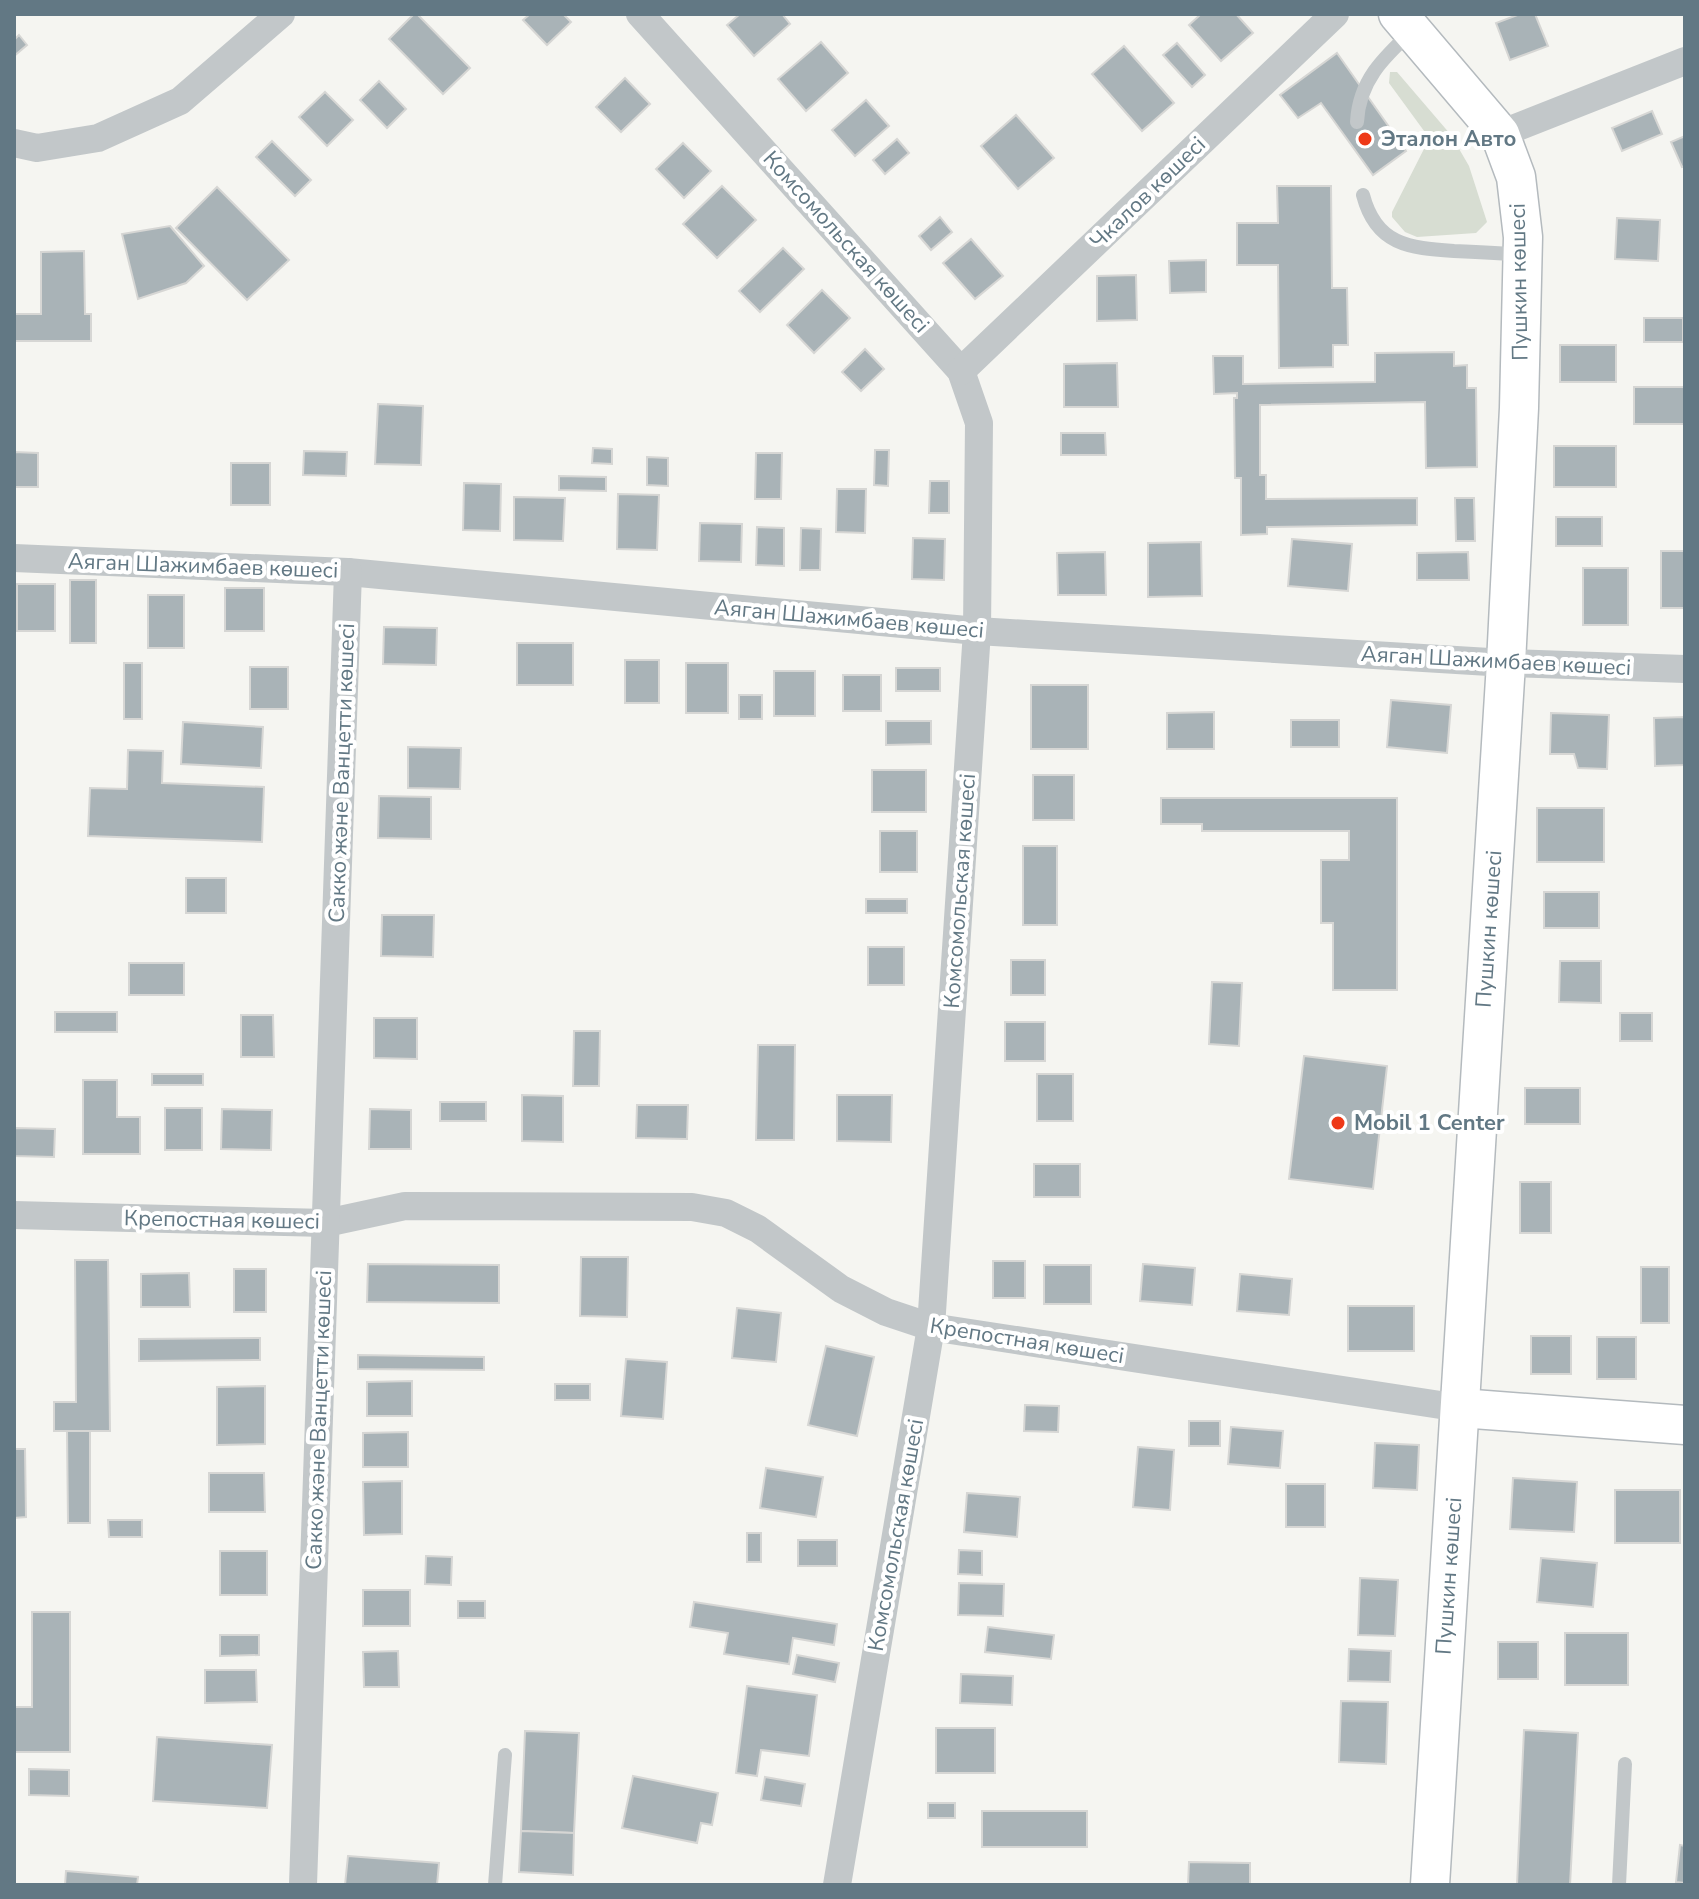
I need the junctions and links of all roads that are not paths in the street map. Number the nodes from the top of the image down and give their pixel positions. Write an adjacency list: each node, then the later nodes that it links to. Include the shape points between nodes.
1 (640, 14): 11 (street, Комсомольская көшесі)
2 (1335, 14): 11 (street, Чкалов көшесі)
3 (274, 16): 8 (street, via 180,101 98,138 37,148)
4 (1405, 23): 6 (lane, via 1371,74); 7 (street, Пушкин көшесі)
5 (1685, 61): 7 (street)
6 (1357, 122)
7 (1500, 134): 10 (street, Пушкин көшесі, via 1516,177)
8 (14, 143)
9 (1363, 195): 10 (lane, via 1372,221 1401,244)
10 (1523, 255): 15 (street, Пушкин көшесі)
11 (961, 371): 14 (street, Комсомольская көшесі, via 979,423)
12 (14, 558): 13 (street, Аяган Шажимбаев көшесі)
13 (348, 572): 14 (street, Аяган Шажимбаев көшесі); 18 (street, Сакко және Ванцетти көшесі)
14 (977, 631): 15 (street, Аяган Шажимбаев көшесі); 19 (street, Комсомольская көшесі)
15 (1506, 663): 16 (street, Аяган Шажимбаев көшесі); 20 (street, Пушкин көшесі)
16 (1685, 669)
17 (14, 1215): 18 (street, Крепостная көшесі)
18 (326, 1223): 19 (street, Крепостная көшесі, via 405,1206 692,1207 726,1213 758,1229 841,1289); 24 (street, Сакко және Ванцетти көшесі)
19 (931, 1327): 20 (street, Крепостная көшесі); 26 (street, Комсомольская көшесі)
20 (1460, 1408): 21 (street, Крепостная көшесі); 27 (street, Пушкин көшесі)
21 (1685, 1425)
22 (505, 1755): 25 (lane)
23 (1625, 1764): 28 (lane)
24 (303, 1885)
25 (495, 1885)
26 (837, 1885)
27 (1430, 1885)
28 (1619, 1885)

